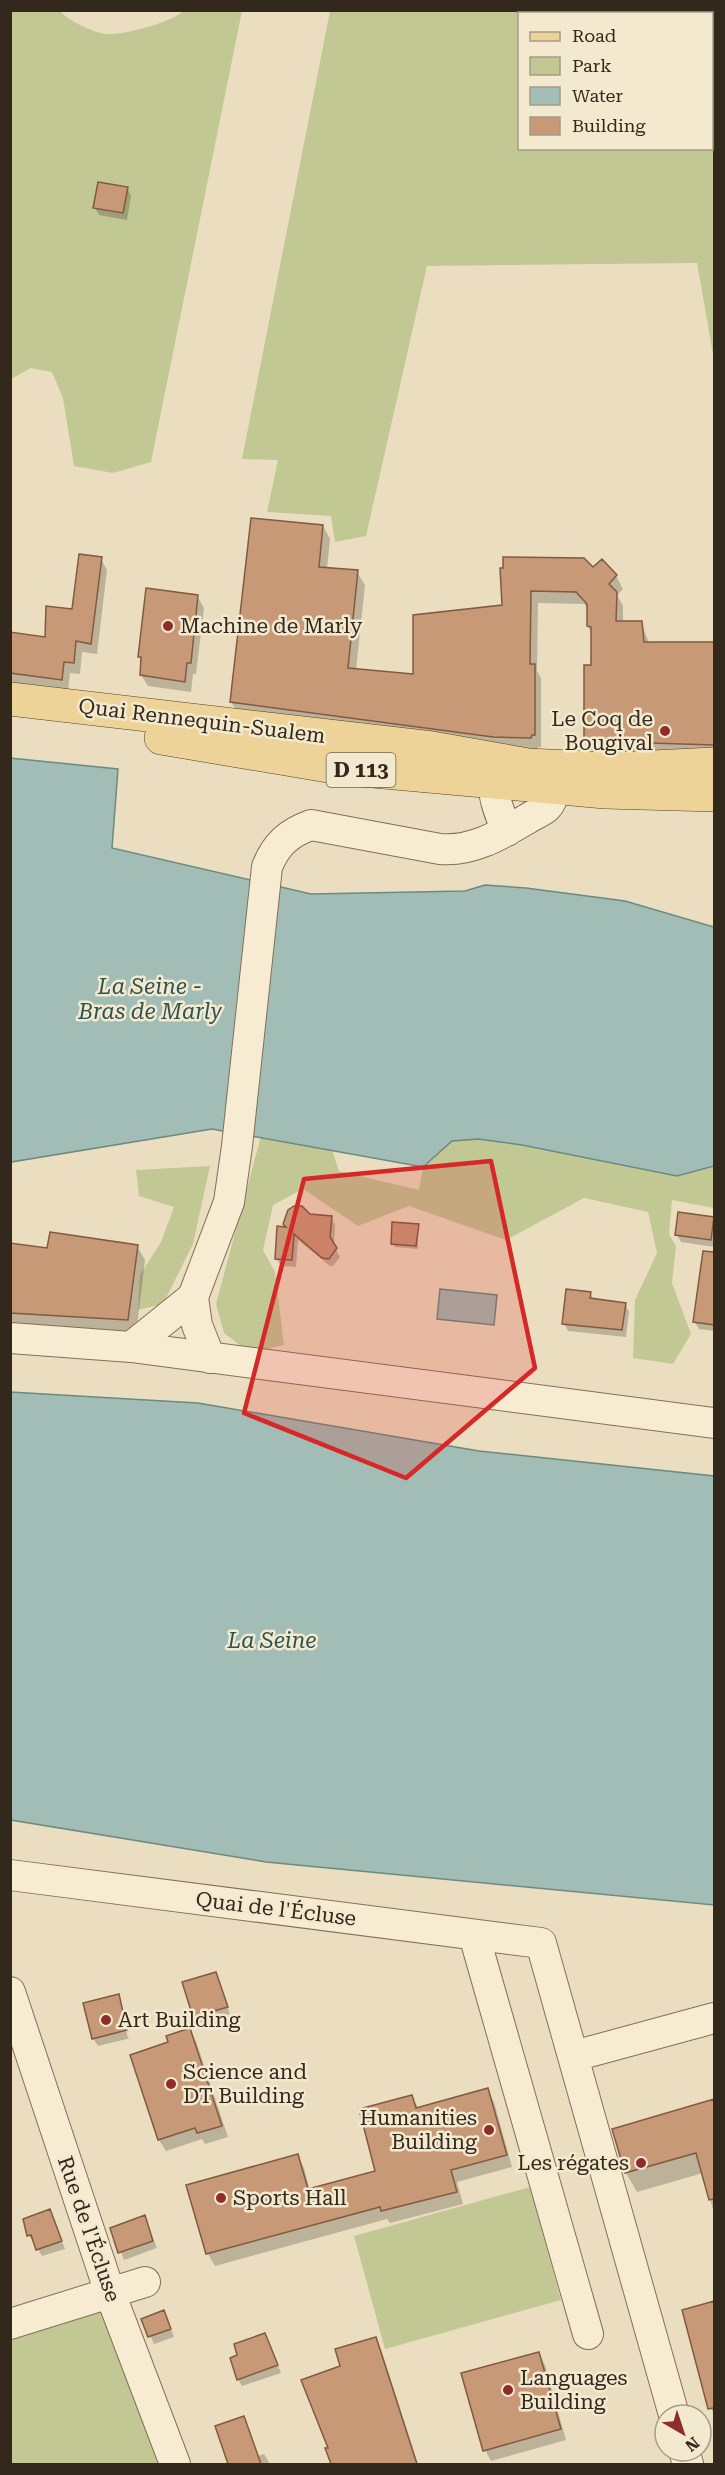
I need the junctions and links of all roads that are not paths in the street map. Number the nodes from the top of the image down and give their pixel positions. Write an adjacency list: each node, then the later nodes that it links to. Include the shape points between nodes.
1 (10, 699): 4 (main road, Quai Rennequin-Sualem / D 113, via 420,747)
2 (10, 721): 4 (main road, Quai Rennequin-Sualem / D 113, via 160,738 340,768)
3 (714, 764): 5 (main road, Quai Rennequin-Sualem / D 113, via 613,769)
4 (496, 771): 5 (main road, Quai Rennequin-Sualem / D 113); 7 (street, via 494,799)
5 (555, 777): 6 (main road, Quai Rennequin-Sualem / D 113); 7 (street, via 548,806)
6 (714, 795)
7 (507, 831): 8 (street, via 456,850 311,825 281,841 267,867 228,1202)
8 (193, 1297): 10 (street); 11 (street, via 197,1325)
9 (10, 1338): 10 (street)
10 (131, 1347): 11 (street)
11 (210, 1358): 12 (street)
12 (714, 1423)
13 (10, 1875): 14 (street, Quai de l'Écluse)
14 (474, 1935): 17 (street, Quai de l'Écluse, via 541,1943); 21 (street)
15 (10, 1992): 19 (street, Rue de l'Écluse)
16 (714, 2018): 17 (street)
17 (574, 2056): 22 (street)
18 (145, 2282): 19 (street)
19 (110, 2292): 20 (street); 23 (street, Rue de l'Écluse)
20 (10, 2324)
21 (588, 2334)
22 (671, 2403)
23 (175, 2464)

